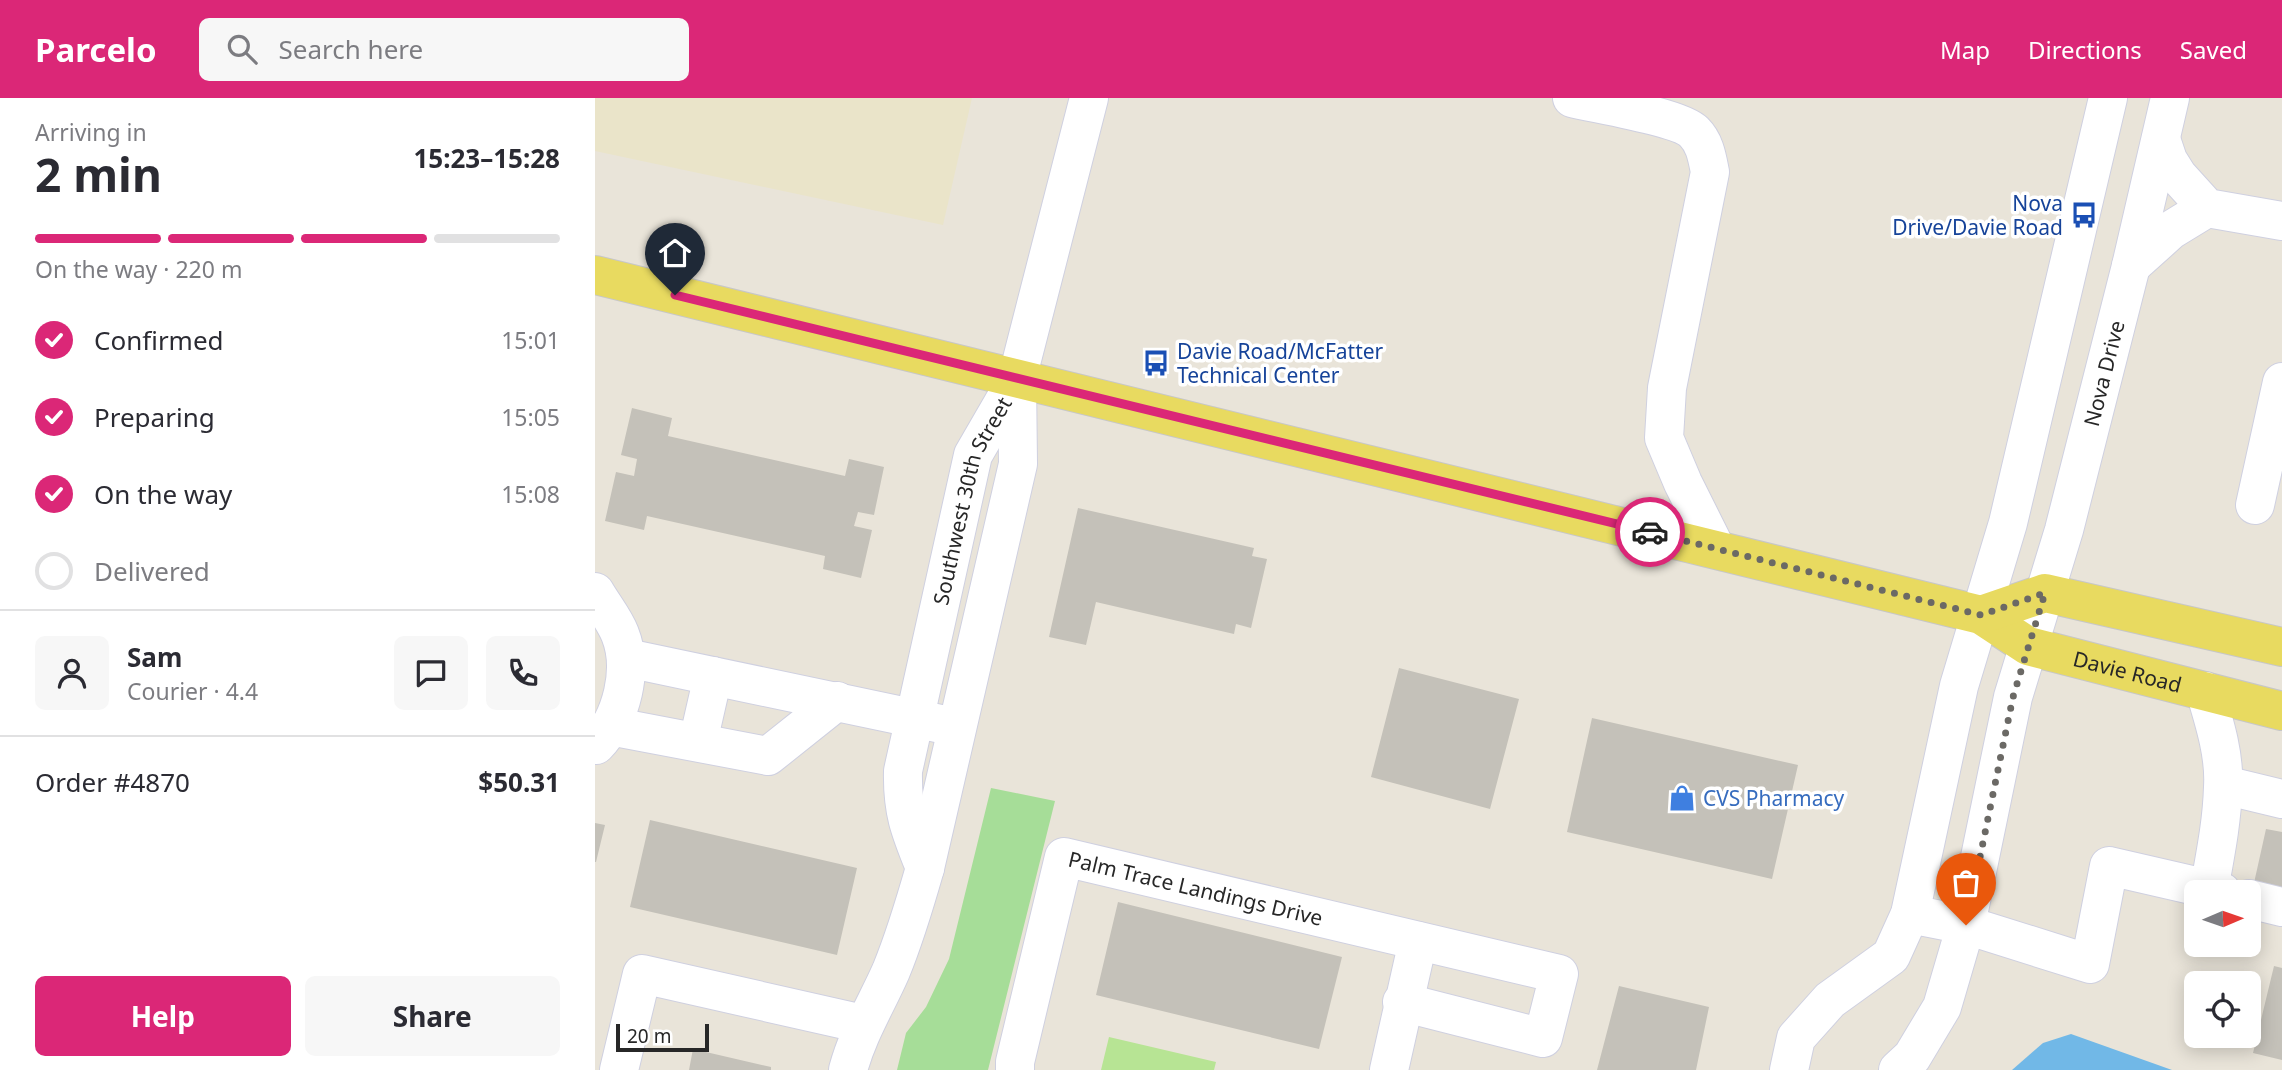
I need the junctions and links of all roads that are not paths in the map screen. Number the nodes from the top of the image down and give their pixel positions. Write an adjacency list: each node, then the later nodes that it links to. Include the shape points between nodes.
1 (1089, 98): 10 (street)
2 (1572, 98): 13 (street, via 1672,121 1693,130 1706,149 1710,172 1667,388 1664,438)
3 (2108, 98): 16 (street, via 2008,523)
4 (2170, 98): 5 (street, Nova Drive)
5 (2161, 139): 6 (street, via 2178,177); 8 (street, Nova Drive)
6 (2207, 208): 7 (street); 8 (street, via 2171,230)
7 (2282, 221)
8 (2131, 266): 15 (street, Nova Drive)
9 (595, 275): 10 (main road, Davie Road)
10 (1017, 379): 13 (main road, Davie Road); 24 (street, Southwest 30th Street, via 973,455); 25 (street, Southwest 30th Street, via 1018,464)
11 (2282, 382): 12 (street)
12 (2255, 505)
13 (1716, 549): 16 (main road, Davie Road)
14 (595, 592): 19 (street, via 619,631)
15 (2045, 593): 16 (main road); 17 (street, Nova Drive); 18 (main road)
16 (1981, 615): 17 (main road, Davie Road); 35 (street, via 1959,686)
17 (2028, 646): 21 (main road, Davie Road); 36 (street, via 2013,697)
18 (2282, 647)
19 (627, 658): 20 (street); 26 (street, via 620,701)
20 (713, 676): 22 (street); 27 (street)
21 (2206, 691): 23 (main road, Davie Road); 28 (street)
22 (837, 701): 24 (street); 27 (street, via 768,756)
23 (2282, 710)
24 (915, 718): 25 (street); 30 (street, Southwest 30th Street, via 902,798)
25 (957, 727): 30 (street, Southwest 30th Street)
26 (602, 736): 27 (street)
27 (698, 742)
28 (2224, 785): 29 (street); 31 (street)
29 (2282, 799)
30 (925, 868): 39 (street, Southwest 30th Street, via 910,924)
31 (2215, 880)
32 (2184, 884): 36 (street, via 2109,866 2090,964)
33 (2261, 902): 34 (street)
34 (2282, 906)
35 (1910, 914): 36 (street); 44 (street, via 1891,956 1830,1000 1796,1038)
36 (1966, 925): 45 (street, via 1942,1006 1912,1057)
37 (1417, 941): 38 (street); 38 (street, Palm Trace Landings Drive, via 1559,975 1543,1038); 42 (street, Palm Trace Landings Drive, via 1064,857)
38 (1402, 1002): 43 (street)
39 (863, 1024): 40 (street, via 642,974); 41 (street, Southwest 30th Street)
40 (619, 1070)
41 (848, 1070)
42 (1015, 1070)
43 (1389, 1070)
44 (1789, 1070)
45 (1898, 1070)

